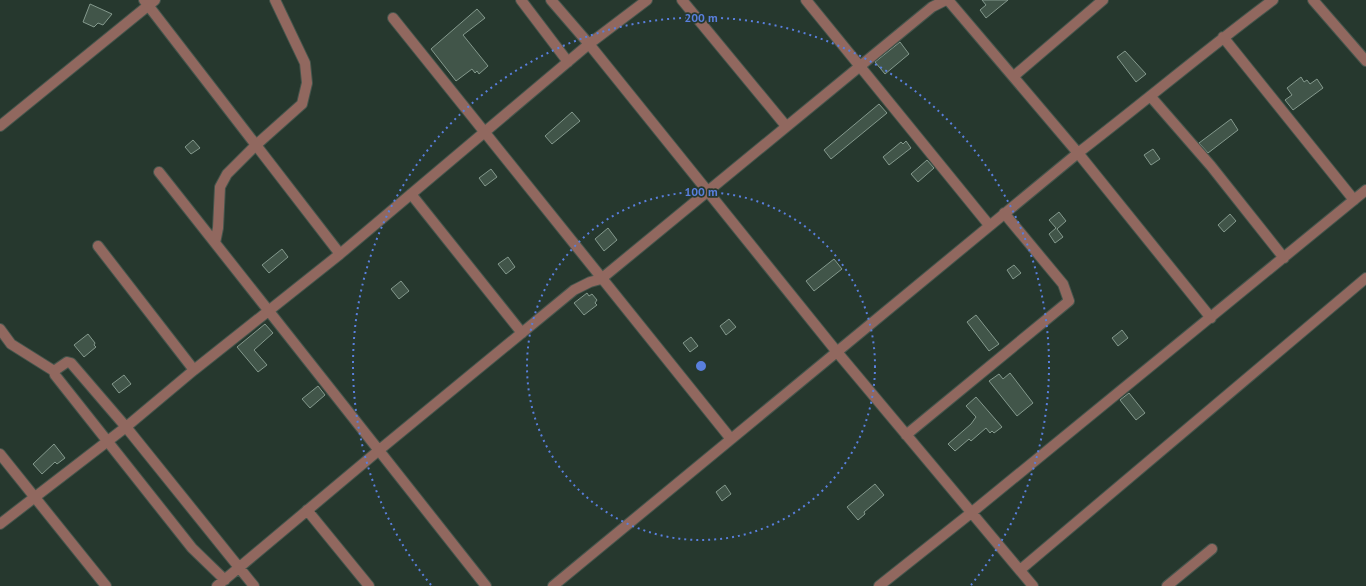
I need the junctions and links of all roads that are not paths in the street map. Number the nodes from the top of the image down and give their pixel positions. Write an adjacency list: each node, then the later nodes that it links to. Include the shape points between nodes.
1 (275, 0): 23 (street, via 305,63 307,83 302,104)
2 (521, 0): 16 (street)
3 (550, 0): 14 (street)
4 (647, 0): 14 (street)
5 (682, 0): 21 (street)
6 (806, 0): 17 (street)
7 (947, 0): 17 (street, via 932,7); 18 (street)
8 (1103, 0): 18 (street)
9 (1273, 0): 13 (street)
10 (1313, 0): 15 (street)
11 (149, 2): 20 (street); 23 (street)
12 (393, 18): 22 (street)
13 (1223, 37): 19 (street); 29 (street)
14 (589, 44): 16 (street); 27 (street)
15 (1366, 61)
16 (568, 62): 22 (street)
17 (859, 66): 21 (street); 31 (street)
18 (1014, 76): 24 (street)
19 (1151, 97): 24 (street); 35 (street, via 1211,166)
20 (0, 126)
21 (786, 126): 27 (street)
22 (484, 133): 28 (street); 37 (street)
23 (256, 145): 32 (street, via 227,174 220,187); 34 (street)
24 (1078, 153): 30 (street); 39 (street)
25 (159, 172): 32 (street)
26 (1366, 190): 29 (street)
27 (706, 191): 37 (street); 42 (street)
28 (411, 194): 34 (street); 41 (street)
29 (1354, 200): 35 (street)
30 (1004, 213): 31 (street); 46 (street, via 1063,284 1069,301)
31 (989, 225): 42 (street)
32 (215, 243): 38 (street)
33 (98, 246): 43 (street)
34 (340, 254): 38 (street)
35 (1284, 258): 39 (street)
36 (1366, 278): 57 (street)
37 (601, 279): 41 (street, via 574,290); 47 (street)
38 (268, 311): 43 (street); 49 (street)
39 (1211, 318): 53 (street)
40 (0, 329): 44 (street, via 11,344)
41 (522, 333): 49 (street)
42 (836, 352): 46 (street); 47 (street)
43 (194, 370): 45 (street)
44 (54, 371): 45 (street, via 67,362 71,363); 48 (street)
45 (126, 427): 48 (street); 56 (street)
46 (906, 435): 53 (street)
47 (731, 440): 63 (street)
48 (108, 441): 51 (street); 58 (street)
49 (378, 451): 52 (street); 62 (street)
50 (0, 454): 51 (street)
51 (34, 497): 54 (street); 59 (street)
52 (307, 510): 56 (street); 61 (street)
53 (971, 513): 57 (street); 64 (street)
54 (0, 524)
55 (1212, 549): 66 (street)
56 (240, 568): 58 (street); 60 (street)
57 (1020, 570): 65 (street)
58 (221, 583)
59 (106, 586)
60 (254, 586)
61 (369, 586)
62 (486, 586)
63 (553, 586)
64 (879, 586)
65 (1033, 586)
66 (1167, 586)

